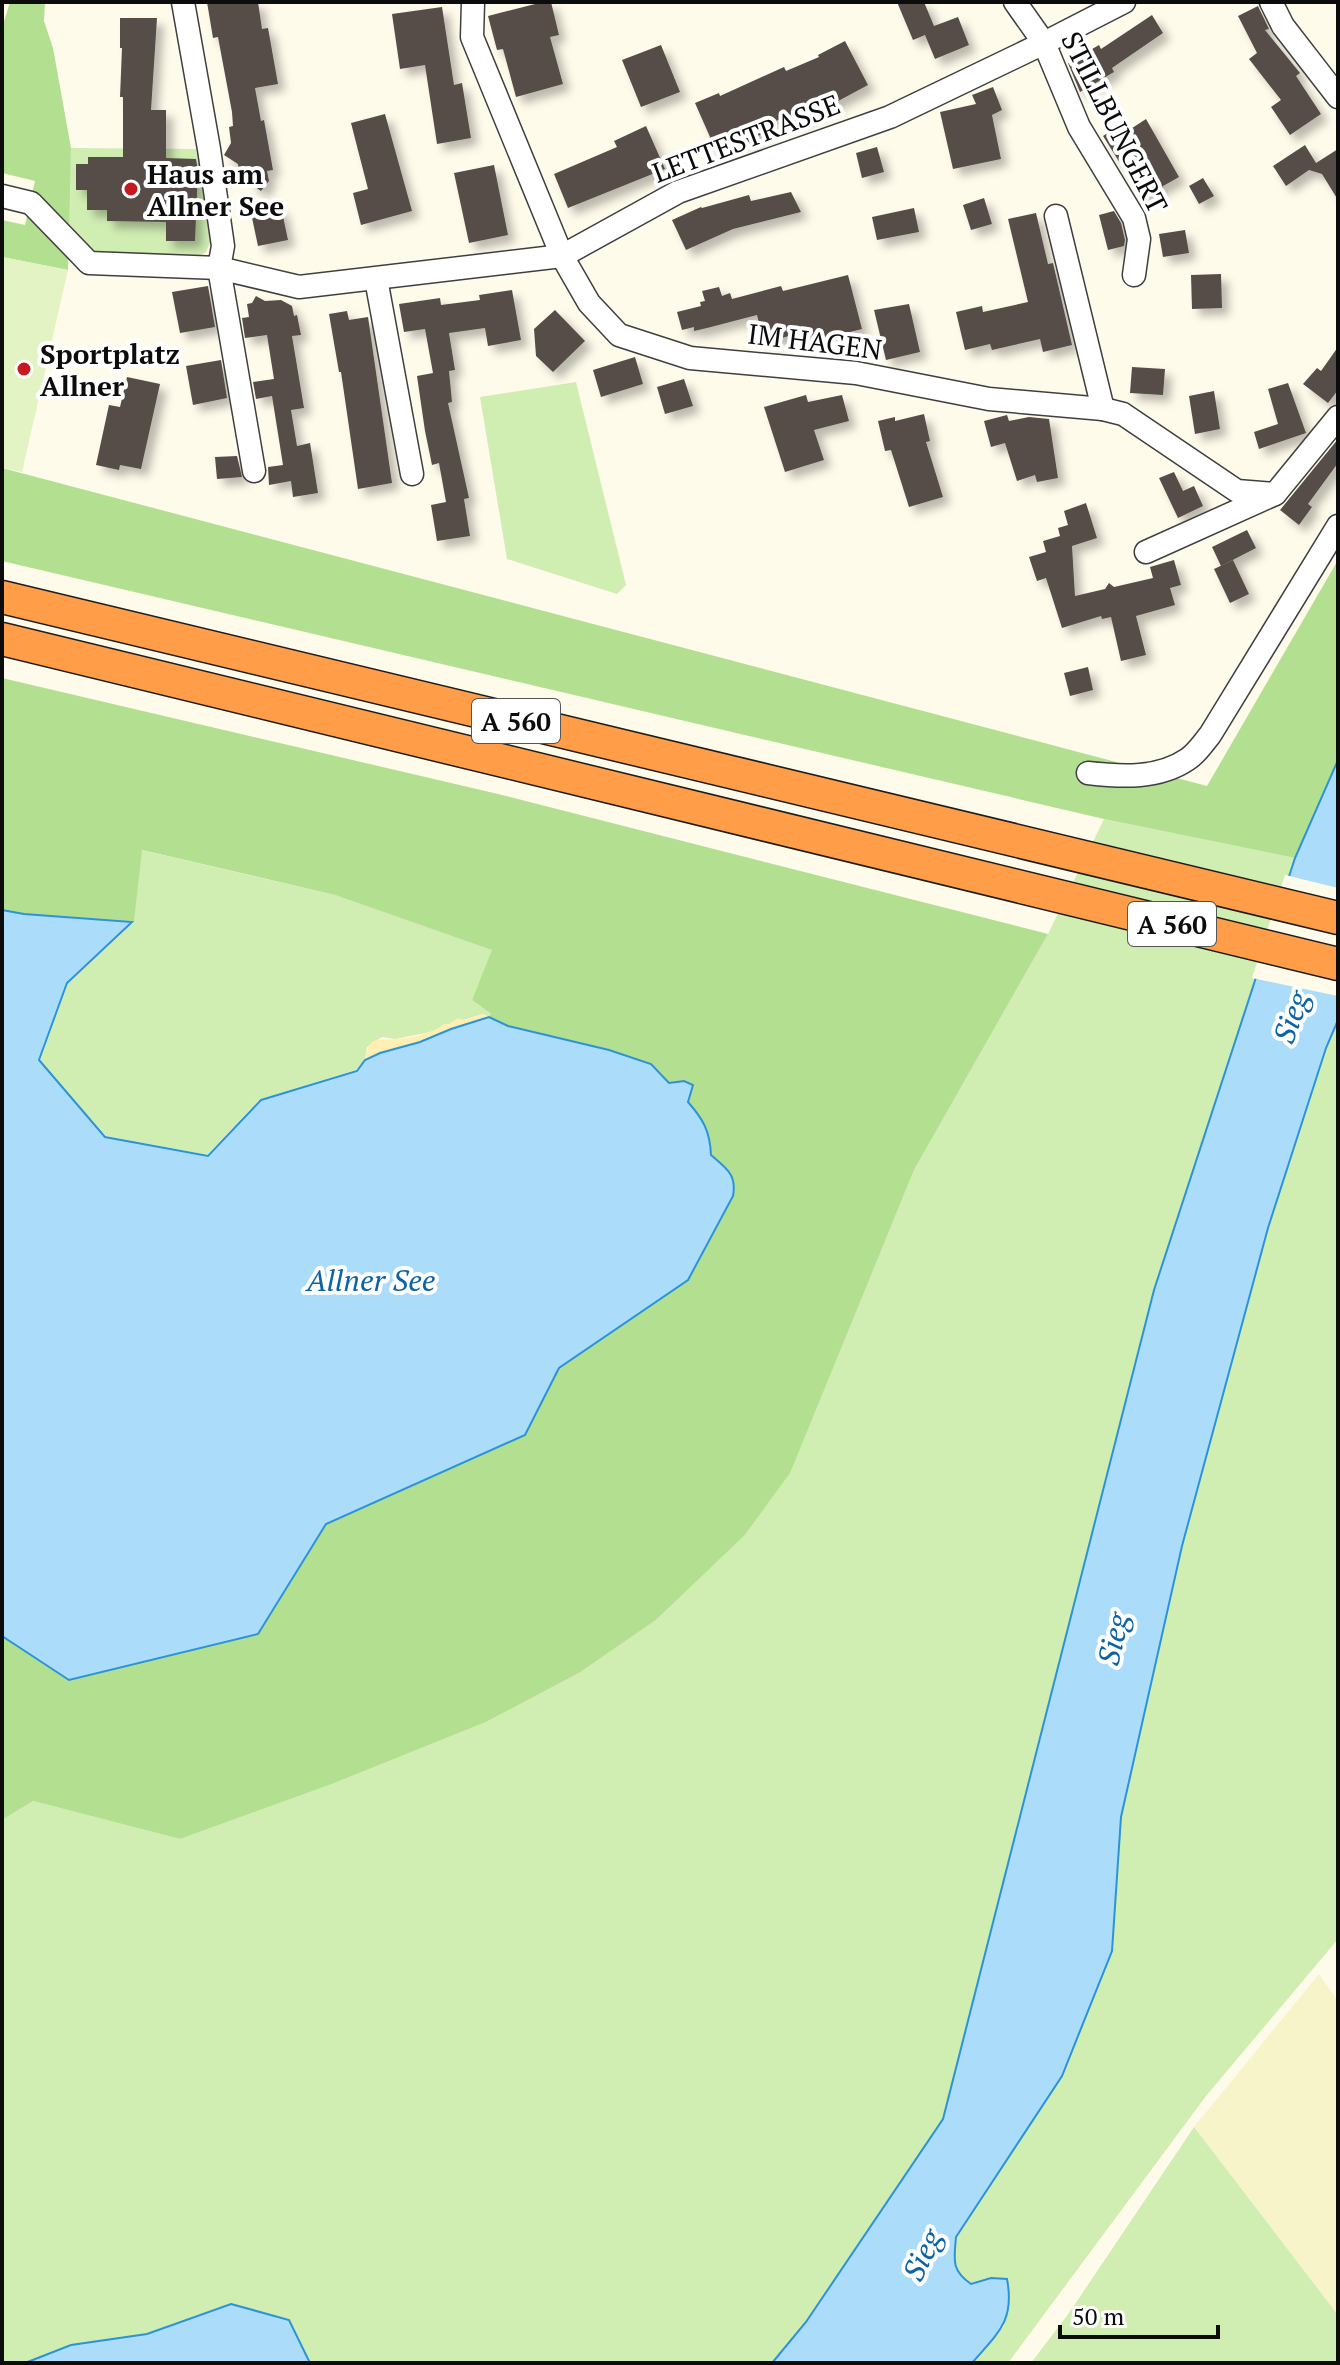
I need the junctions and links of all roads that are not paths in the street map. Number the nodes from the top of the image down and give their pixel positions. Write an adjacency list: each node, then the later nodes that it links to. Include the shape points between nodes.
1 (183, 2): 11 (street, via 223,246)
2 (473, 2): 10 (street, IM HAGEN, via 472,37)
3 (1015, 2): 6 (street, STILLBUNGERT)
4 (1124, 2): 6 (street, LETTESTRASSE)
5 (1271, 2): 7 (street, via 1283,26)
6 (1044, 43): 10 (street, LETTESTRASSE, via 890,117 678,192); 12 (street, STILLBUNGERT, via 1079,127 1134,218 1139,239)
7 (1338, 97)
8 (2, 196): 11 (street, LETTESTRASSE, via 31,203 89,263)
9 (1056, 216): 14 (street)
10 (562, 256): 13 (street, LETTESTRASSE); 14 (street, IM HAGEN, via 589,303 619,335 690,358 856,373 989,399)
11 (219, 268): 13 (street, LETTESTRASSE, via 299,287); 16 (street)
12 (1134, 275)
13 (376, 279): 17 (street)
14 (1103, 409): 18 (street, IM HAGEN, via 1123,414 1237,491)
15 (1338, 417): 18 (street)
16 (254, 471)
17 (412, 474)
18 (1275, 494): 20 (street)
19 (1338, 526): 23 (street, via 1210,735 1189,759 1126,777)
20 (1146, 552)
21 (2, 597): 24 (highway, A 560)
22 (2, 639): 25 (highway, A 560)
23 (1088, 773)
24 (1338, 918)
25 (1338, 964)

